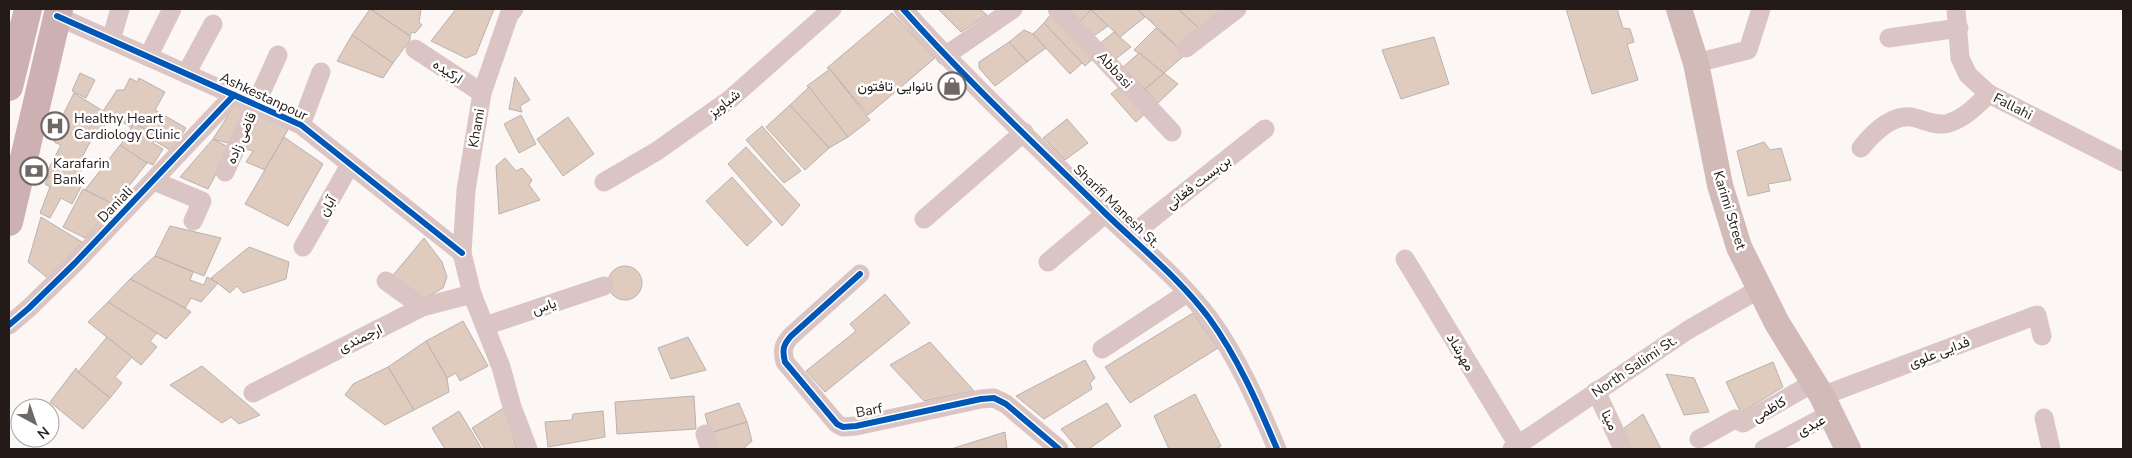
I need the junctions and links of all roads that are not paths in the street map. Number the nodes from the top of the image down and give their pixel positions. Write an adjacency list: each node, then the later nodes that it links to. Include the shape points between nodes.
1 (28, 9): 26 (main road)
2 (120, 9): 17 (street)
3 (172, 9): 22 (street)
4 (514, 9): 27 (street, Khami, via 509,15)
5 (832, 9): 40 (street, شباویز, via 729,100 657,151)
6 (902, 9): 21 (street, Sharifi Manesh St.)
7 (1013, 9): 21 (street)
8 (1057, 9): 34 (street, Abbasi)
9 (1237, 9): 18 (street)
10 (1680, 9): 23 (main road, Karimi Street)
11 (1761, 9): 23 (street, via 1748,50)
12 (1956, 9): 15 (street, Fallahi)
13 (58, 13): 17 (street, Ashkestanpour); 44 (main road)
14 (213, 24): 25 (street)
15 (1959, 28): 16 (street); 28 (street, Fallahi, via 1960,58 1968,75)
16 (1890, 38)
17 (111, 40): 22 (street, Ashkestanpour)
18 (1186, 48)
19 (415, 49): 27 (street, ارکیده)
20 (278, 55): 30 (street, قاضی زاده)
21 (945, 56): 33 (street, Sharifi Manesh St.)
22 (148, 57): 25 (street, Ashkestanpour)
23 (1696, 62): 53 (main road, Karimi Street, via 1720,185 1739,247)
24 (320, 72): 31 (street)
25 (186, 74): 29 (street, Ashkestanpour)
26 (9, 87)
27 (482, 93): 47 (street, Khami, via 466,190)
28 (1989, 94): 35 (street, via 1964,116 1947,124 1910,117 1889,122); 36 (street, Fallahi)
29 (234, 95): 30 (street, Ashkestanpour); 39 (street, Daniali)
30 (256, 105): 31 (street, Ashkestanpour); 38 (street, قاضی زاده)
31 (301, 125): 37 (street, Ashkestanpour)
32 (1265, 128): 45 (street, بن‌بست فغانی)
33 (1024, 132): 41 (street, Sharifi Manesh St.); 42 (street)
34 (1172, 132)
35 (1860, 148)
36 (2123, 162)
37 (350, 165): 46 (street, آبان); 47 (street, Ashkestanpour)
38 (226, 172)
39 (154, 181): 43 (street, via 202,201); 57 (street, Daniali, via 75,263)
40 (604, 182)
41 (1106, 213): 45 (street, Sharifi Manesh St.); 49 (street)
42 (924, 219)
43 (193, 221)
44 (9, 222)
45 (1130, 236): 54 (street, Sharifi Manesh St.)
46 (304, 247)
47 (462, 253): 55 (street)
48 (1405, 259): 66 (street, مهرشاد)
49 (1048, 262)
50 (860, 274): 68 (street, Barf, via 791,336 783,349 786,362 837,424 856,426 994,398 1006,404)
51 (386, 281): 56 (street)
52 (604, 286): 58 (street, یاس)
53 (1761, 288): 61 (street, North Salimi St., via 1688,330); 63 (main road, Karimi Street, via 1777,323)
54 (1187, 293): 60 (street); 69 (street, Sharifi Manesh St., via 1208,317 1230,351)
55 (472, 294): 56 (street, ارجمندی); 58 (street)
56 (422, 307): 62 (street, ارجمندی)
57 (9, 325)
58 (484, 326): 67 (street, via 501,366)
59 (2042, 336): 63 (street, فدایی علوی, via 2037,316)
60 (1102, 349)
61 (1596, 391): 66 (street, North Salimi St.); 70 (street, مینا)
62 (253, 392)
63 (1822, 398): 65 (street, کاظمی, via 1744,424 1735,419); 71 (street, عبدی); 72 (main road, Karimi Street)
64 (2044, 418): 73 (street)
65 (1699, 439)
66 (1515, 447)
67 (528, 449)
68 (1059, 449)
69 (1277, 449)
70 (1623, 449)
71 (1764, 449)
72 (1848, 449)
73 (2052, 449)

